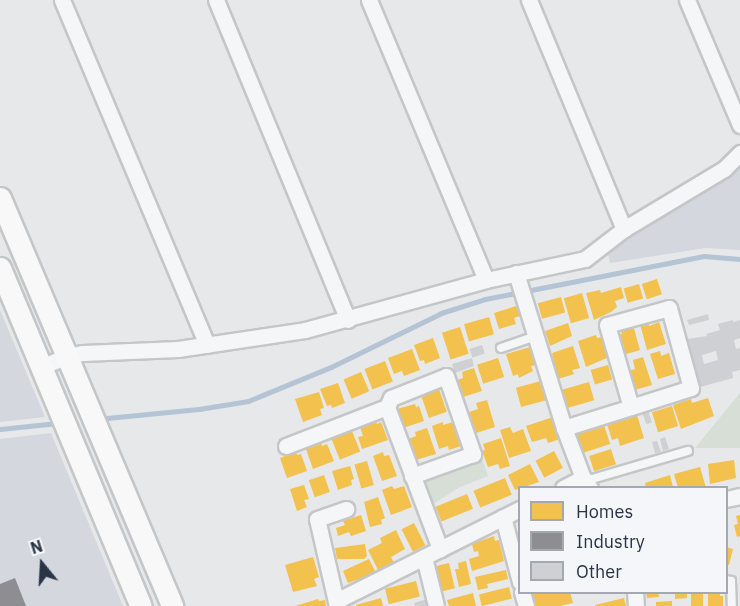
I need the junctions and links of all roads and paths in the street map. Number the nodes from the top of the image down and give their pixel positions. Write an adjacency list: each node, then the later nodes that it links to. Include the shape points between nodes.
1 (62, 0): 15 (street)
2 (216, 0): 13 (street)
3 (369, 0): 12 (street)
4 (529, 0): 9 (street)
5 (687, 0): 6 (street)
6 (740, 125)
7 (740, 153): 9 (street, via 724,169)
8 (0, 198): 17 (street)
9 (624, 229): 11 (street, via 585,259)
10 (0, 268): 18 (street)
11 (518, 277): 12 (street); 14 (street)
12 (486, 280): 13 (street)
13 (348, 320): 15 (street)
14 (536, 336): 16 (lane); 21 (street)
15 (207, 345): 17 (street)
16 (501, 348)
17 (67, 356): 18 (street); 35 (street)
18 (40, 367): 34 (street)
19 (387, 407): 22 (street); 24 (street); 24 (street, via 391,398 446,376 473,454)
20 (631, 407): 20 (street, via 691,388 669,308 607,325); 21 (street)
21 (564, 428): 25 (street)
22 (286, 446)
23 (687, 451): 25 (lane)
24 (412, 476): 29 (street)
25 (586, 483)
26 (346, 509): 33 (street, via 316,519)
27 (518, 510): 28 (street)
28 (503, 517): 29 (street); 31 (street)
29 (440, 549): 30 (street)
30 (424, 557): 33 (street); 36 (street)
31 (518, 578)
32 (728, 580): 37 (lane)
33 (336, 604)
34 (141, 606)
35 (172, 606)
36 (436, 606)
37 (732, 606)

